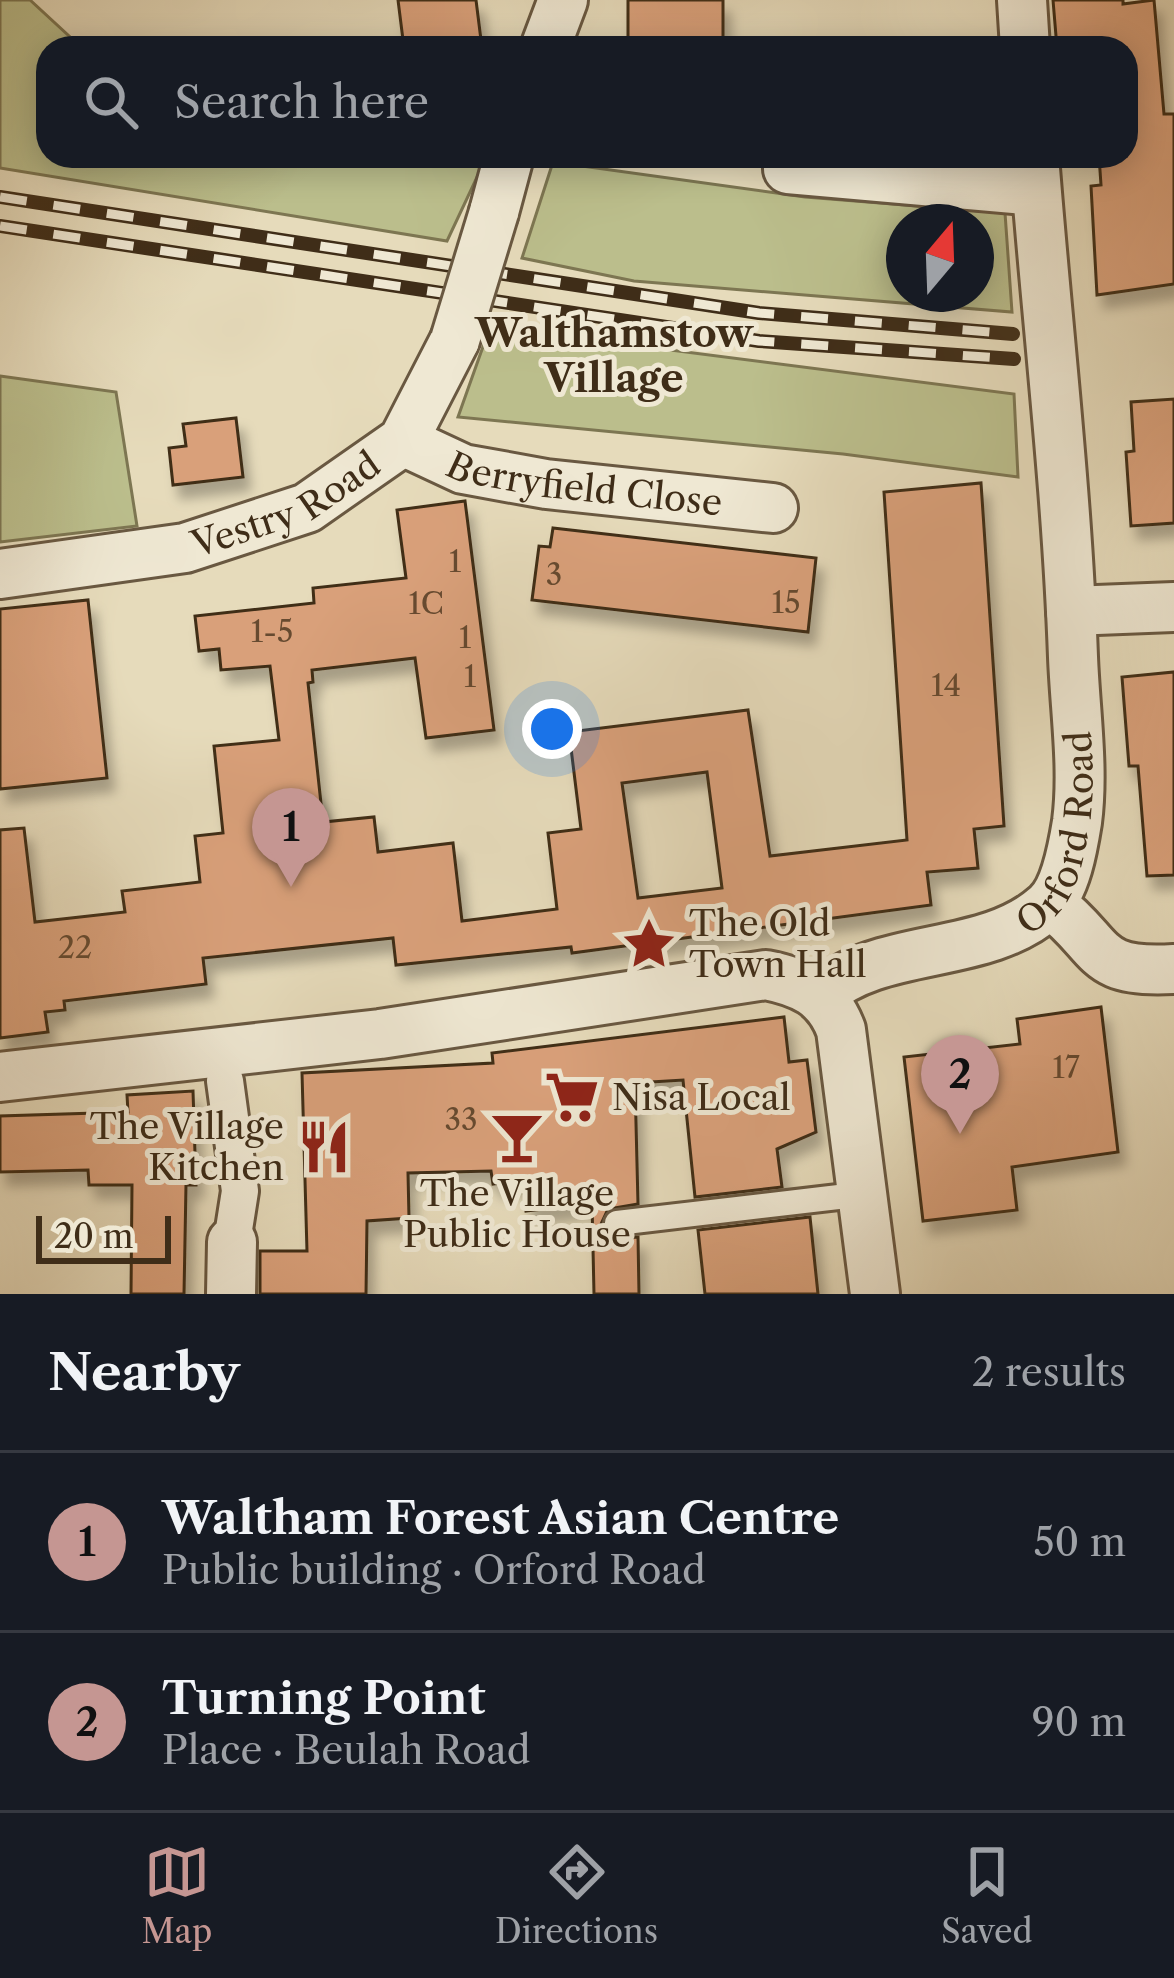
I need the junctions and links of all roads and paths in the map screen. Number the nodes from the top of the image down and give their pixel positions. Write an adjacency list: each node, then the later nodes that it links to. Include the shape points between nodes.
1 (563, 0): 3 (street)
2 (1022, 0): 4 (street)
3 (550, 36)
4 (1024, 36)
5 (505, 168): 8 (street, Vestry Road, bridge, via 455,340)
6 (788, 169): 7 (street, Orford Road)
7 (1035, 174): 12 (street, Orford Road)
8 (403, 441): 9 (street, Berryfield Close, via 464,469 546,484); 10 (street, Vestry Road, via 307,508 262,523 185,548)
9 (773, 508)
10 (0, 574)
11 (1174, 607): 12 (street)
12 (1071, 611): 13 (street, Orford Road, via 1077,820)
13 (1051, 904): 14 (street, via 1102,960 1139,971); 15 (street, Orford Road, via 991,935 840,978)
14 (1174, 969)
15 (820, 995): 16 (street, via 766,975); 18 (street, via 841,1030)
16 (0, 1077)
17 (225, 1081): 20 (street, via 240,1191)
18 (864, 1194): 19 (lane); 22 (street)
19 (617, 1222)
20 (232, 1242): 21 (street)
21 (231, 1294)
22 (874, 1294)

